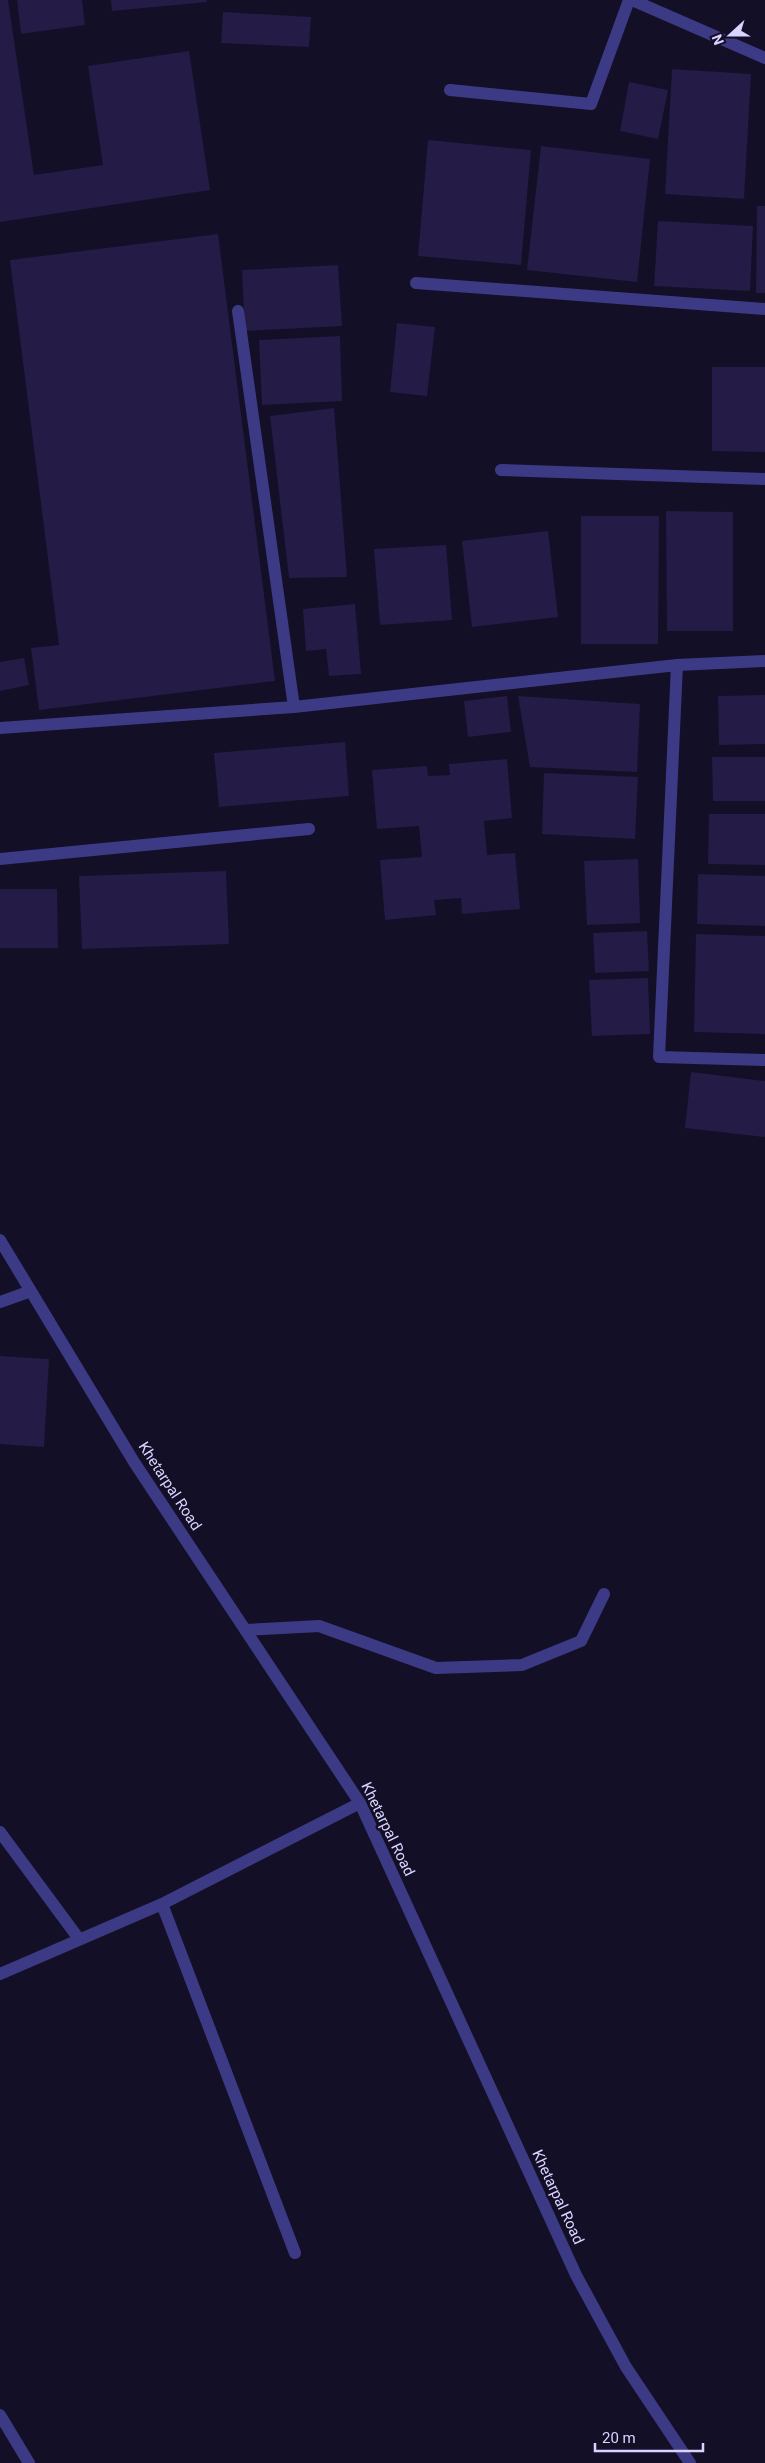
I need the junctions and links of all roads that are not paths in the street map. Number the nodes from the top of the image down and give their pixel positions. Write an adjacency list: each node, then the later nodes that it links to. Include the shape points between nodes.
1 (630, 0): 2 (street); 3 (street, via 591,104)
2 (765, 58)
3 (450, 90)
4 (416, 283): 5 (street)
5 (765, 309)
6 (238, 311): 11 (street)
7 (501, 470): 8 (street)
8 (765, 480)
9 (765, 661): 10 (street)
10 (677, 665): 11 (street); 15 (street, via 659,1057)
11 (294, 707): 12 (street)
12 (0, 728)
13 (309, 829): 14 (street)
14 (0, 859)
15 (765, 1060)
16 (0, 1240): 17 (street, Khetarpal Road)
17 (31, 1291): 18 (street); 20 (street, Khetarpal Road, via 134,1462)
18 (0, 1302)
19 (604, 1594): 20 (street, via 581,1641 522,1665 436,1668 319,1626)
20 (246, 1630): 21 (street, Khetarpal Road)
21 (360, 1803): 23 (street); 29 (street, Khetarpal Road, via 576,2275 626,2366)
22 (0, 1832): 24 (street)
23 (162, 1904): 24 (street); 26 (street)
24 (79, 1939): 25 (street)
25 (0, 1974)
26 (295, 2253)
27 (0, 2415): 28 (street)
28 (28, 2463)
29 (690, 2463)

